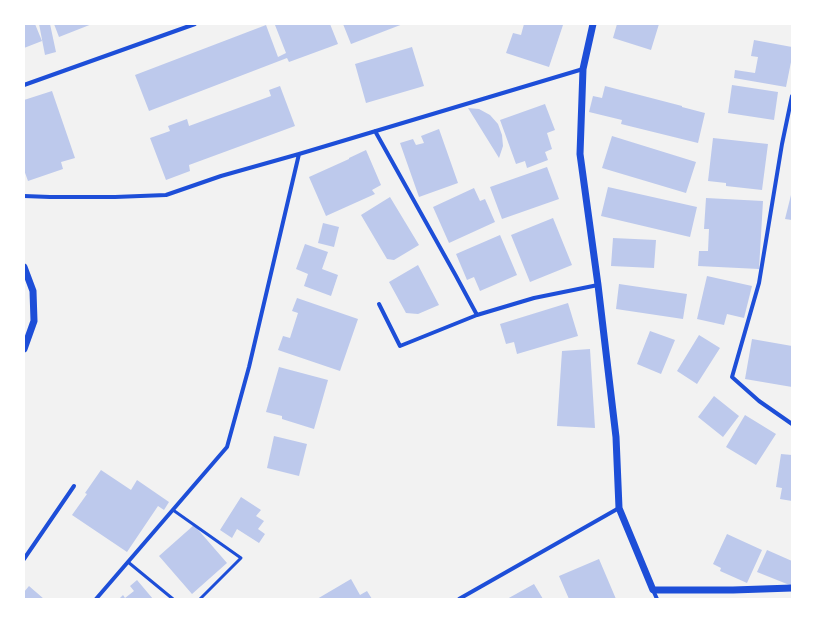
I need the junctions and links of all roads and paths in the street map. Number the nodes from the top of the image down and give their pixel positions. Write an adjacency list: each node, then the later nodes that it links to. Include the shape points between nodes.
1 (195, 24): 4 (street)
2 (593, 24): 3 (street)
3 (583, 69): 6 (street); 10 (street, via 580,154)
4 (24, 85)
5 (792, 96): 14 (street, via 759,283 732,377 759,401)
6 (375, 131): 7 (street); 12 (street)
7 (299, 154): 8 (street, via 166,195); 17 (street, via 249,367 227,447)
8 (24, 196)
9 (24, 267): 13 (street, via 33,291 34,321)
10 (598, 284): 12 (street); 16 (street, via 616,437)
11 (379, 304): 12 (street, via 400,346)
12 (477, 314)
13 (24, 349)
14 (792, 424)
15 (74, 486): 18 (street)
16 (619, 508): 21 (street); 25 (street)
17 (173, 510): 19 (street); 24 (lane, via 241,558)
18 (24, 559)
19 (128, 562): 22 (street); 23 (lane)
20 (792, 588): 21 (street)
21 (653, 590): 26 (street)
22 (96, 599)
23 (174, 599)
24 (200, 599)
25 (459, 599)
26 (657, 599)

